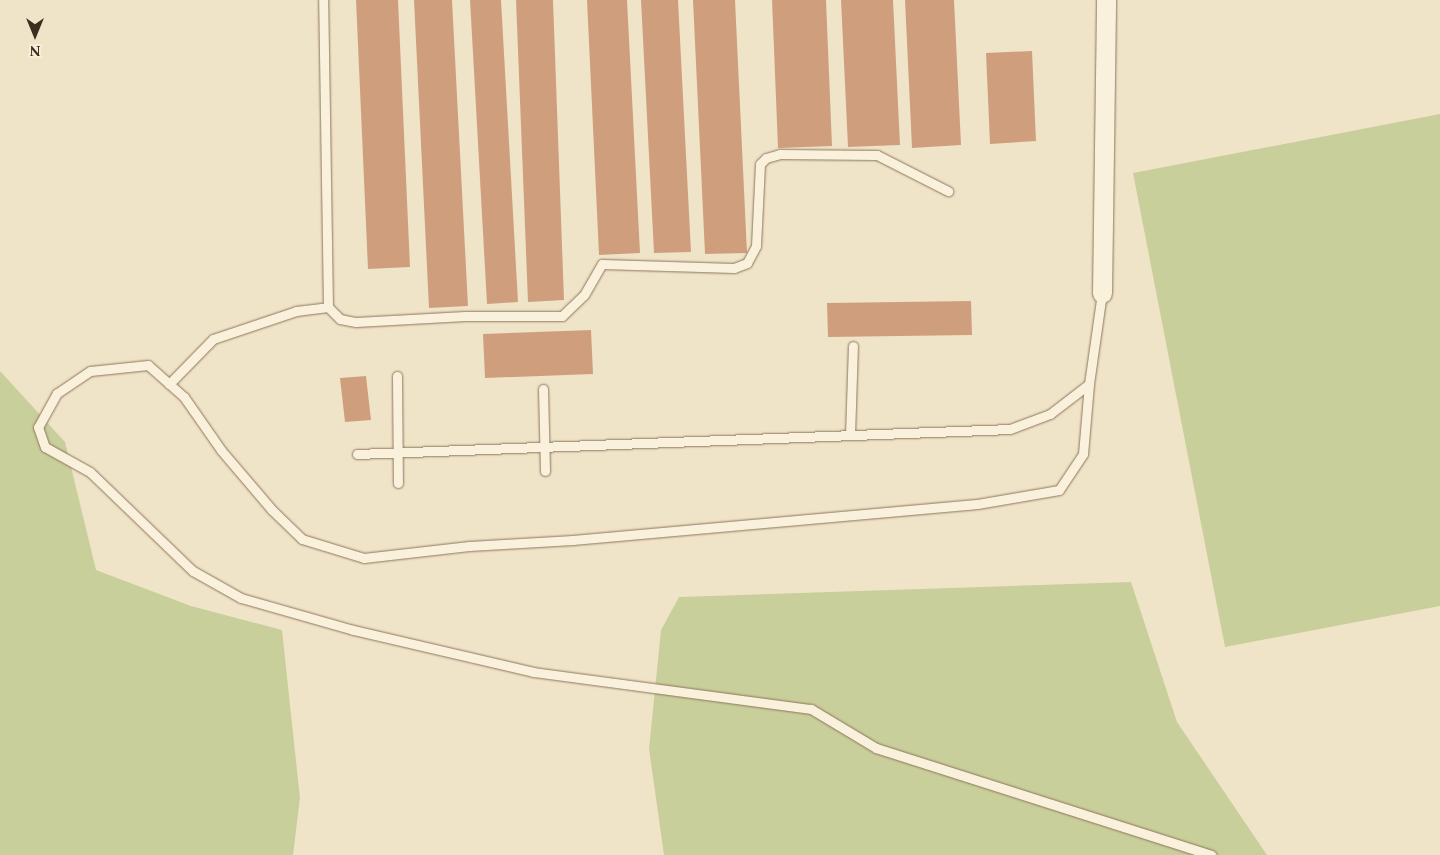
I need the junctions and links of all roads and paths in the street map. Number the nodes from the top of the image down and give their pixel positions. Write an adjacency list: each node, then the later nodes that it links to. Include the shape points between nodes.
1 (323, 0): 5 (lane)
2 (1106, 0): 4 (street)
3 (948, 191): 5 (lane, via 877,156 780,154 766,158 760,164 756,246 746,263 734,268 602,264 584,296 562,316 465,316 356,322 340,318)
4 (1102, 293): 9 (lane)
5 (328, 307): 8 (lane, via 296,311 213,339)
6 (853, 346): 11 (lane)
7 (397, 376): 15 (lane)
8 (169, 384): 9 (lane, via 184,397 221,450 272,510 302,539 364,558 469,546 977,504 1059,490 1083,454); 16 (lane, via 148,365 90,371 57,393 38,427 45,447 90,472 193,571 241,598 353,630 533,672 811,709 876,748)
9 (1090, 384): 11 (lane, via 1050,414 1010,429)
10 (543, 389): 12 (lane)
11 (850, 435): 12 (lane)
12 (544, 446): 13 (lane); 14 (lane)
13 (357, 454)
14 (545, 471)
15 (398, 483)
16 (1212, 855)

